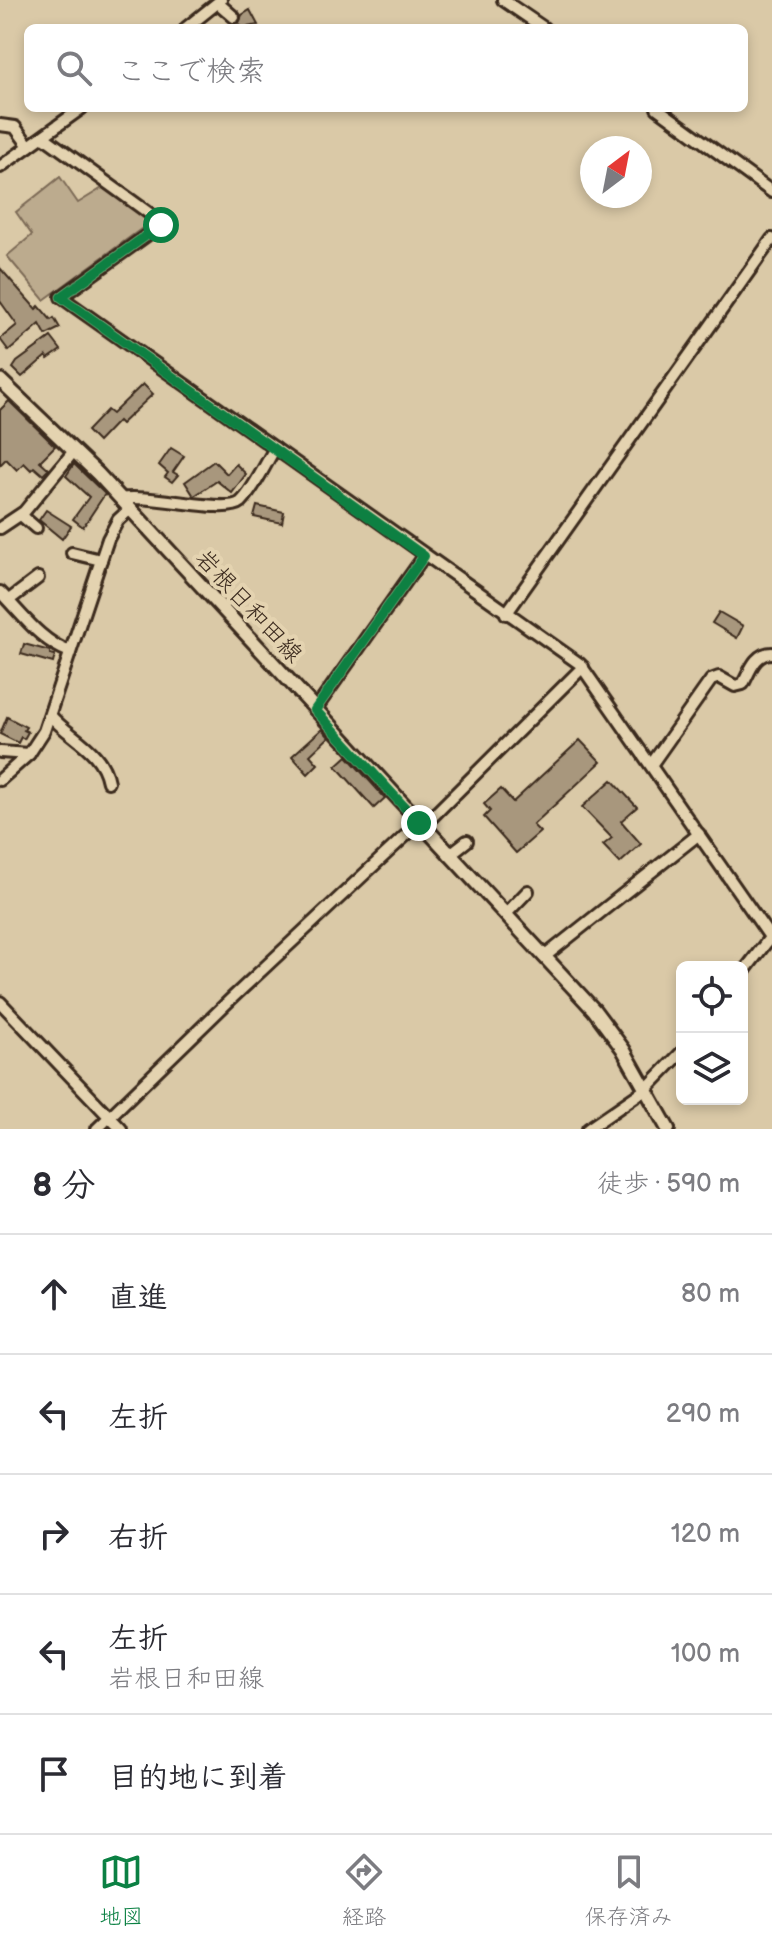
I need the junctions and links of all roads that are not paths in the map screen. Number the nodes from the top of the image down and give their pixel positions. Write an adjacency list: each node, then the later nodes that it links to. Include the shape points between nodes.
1 (503, 0): 5 (street)
2 (220, 2): 3 (street); 4 (street)
3 (234, 17)
4 (191, 24)
5 (538, 24)
6 (77, 112): 9 (street)
7 (662, 112): 12 (street)
8 (0, 125): 10 (street, via 15,127)
9 (44, 137): 10 (street); 15 (street, via 161,225 61,297)
10 (29, 146): 11 (street)
11 (0, 167)
12 (772, 192)
13 (772, 239): 26 (street)
14 (0, 380): 16 (main road, 岩根日和田線)
15 (275, 448): 17 (street, via 234,506 146,496); 22 (street)
16 (74, 451): 17 (main road, 岩根日和田線); 18 (street)
17 (126, 504): 23 (street); 30 (main road, 岩根日和田線)
18 (21, 515): 19 (street); 20 (street)
19 (2, 523)
20 (36, 528)
21 (72, 553): 23 (street)
22 (424, 556): 26 (street); 30 (street)
23 (101, 560): 27 (street)
24 (38, 578): 25 (street)
25 (4, 596): 27 (street, via 49,640)
26 (506, 614): 29 (street)
27 (70, 652): 31 (street)
28 (772, 653): 34 (street, via 756,659 743,684 711,680)
29 (583, 667): 34 (street); 37 (street)
30 (315, 710): 37 (main road, 岩根日和田線)
31 (50, 715): 33 (street); 36 (street, via 95,756)
32 (0, 752): 33 (street)
33 (29, 754): 35 (street)
34 (651, 765): 38 (street)
35 (0, 780)
36 (108, 782)
37 (421, 825): 40 (main road, 岩根日和田線); 49 (street)
38 (699, 834): 43 (street); 44 (street)
39 (467, 841): 40 (street)
40 (449, 855): 42 (main road, 岩根日和田線)
41 (528, 891): 42 (street)
42 (505, 915): 44 (main road, 岩根日和田線)
43 (771, 937): 45 (street)
44 (544, 957): 48 (main road, 岩根日和田線, via 603,1022)
45 (748, 966)
46 (0, 1002): 49 (street)
47 (676, 1058): 48 (street)
48 (646, 1089): 52 (street); 53 (main road, 岩根日和田線)
49 (110, 1117): 50 (street); 51 (street)
50 (97, 1129)
51 (121, 1129)
52 (588, 1129)
53 (668, 1129)

